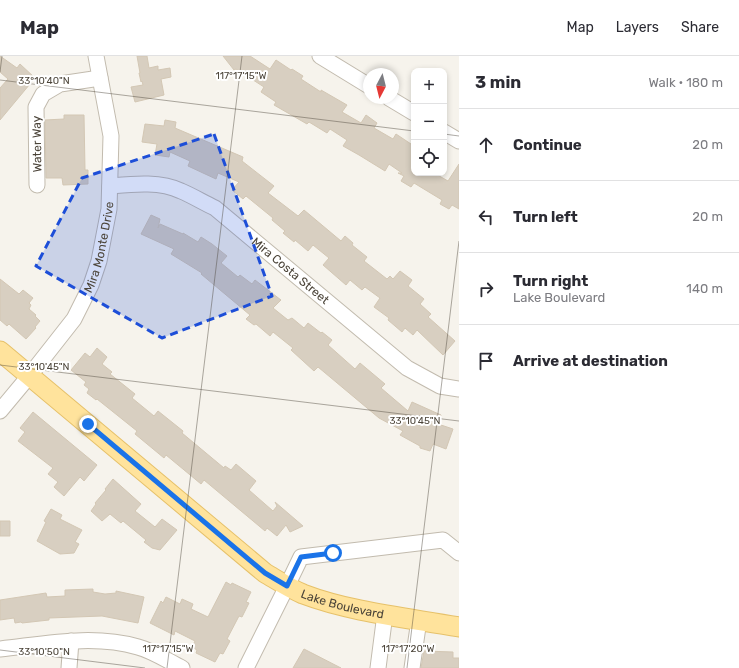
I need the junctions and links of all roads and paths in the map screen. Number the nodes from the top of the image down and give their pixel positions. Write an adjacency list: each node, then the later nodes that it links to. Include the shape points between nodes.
1 (96, 56): 3 (street, Mira Monte Drive)
2 (320, 56): 4 (street)
3 (100, 78): 9 (street, Water Way, via 60,84 43,94 36,107); 10 (street, Mira Monte Drive, via 111,136)
4 (363, 82)
5 (399, 104): 6 (street)
6 (411, 111)
7 (447, 134): 8 (street)
8 (459, 141)
9 (37, 185)
10 (110, 186): 12 (street, Mira Monte Drive, via 109,209 99,261 91,285 74,319); 13 (street, Mira Costa Street, via 160,185 180,190 215,208 407,368 440,386)
11 (0, 351): 12 (main road, Lake Boulevard)
12 (30, 375): 14 (street, Mira Monte Drive); 16 (main road, Lake Boulevard, via 265,573)
13 (459, 389)
14 (0, 410)
15 (459, 553): 16 (street, via 443,540 301,557)
16 (287, 586): 17 (main road, Lake Boulevard, via 350,608); 24 (street)
17 (385, 614): 18 (main road, Lake Boulevard); 25 (street)
18 (419, 620): 19 (main road, Lake Boulevard); 26 (street)
19 (459, 627)
20 (71, 640): 21 (street); 22 (street); 23 (street, via 107,640 139,647)
21 (0, 649)
22 (69, 668)
23 (182, 668)
24 (246, 668)
25 (378, 668)
26 (412, 668)

